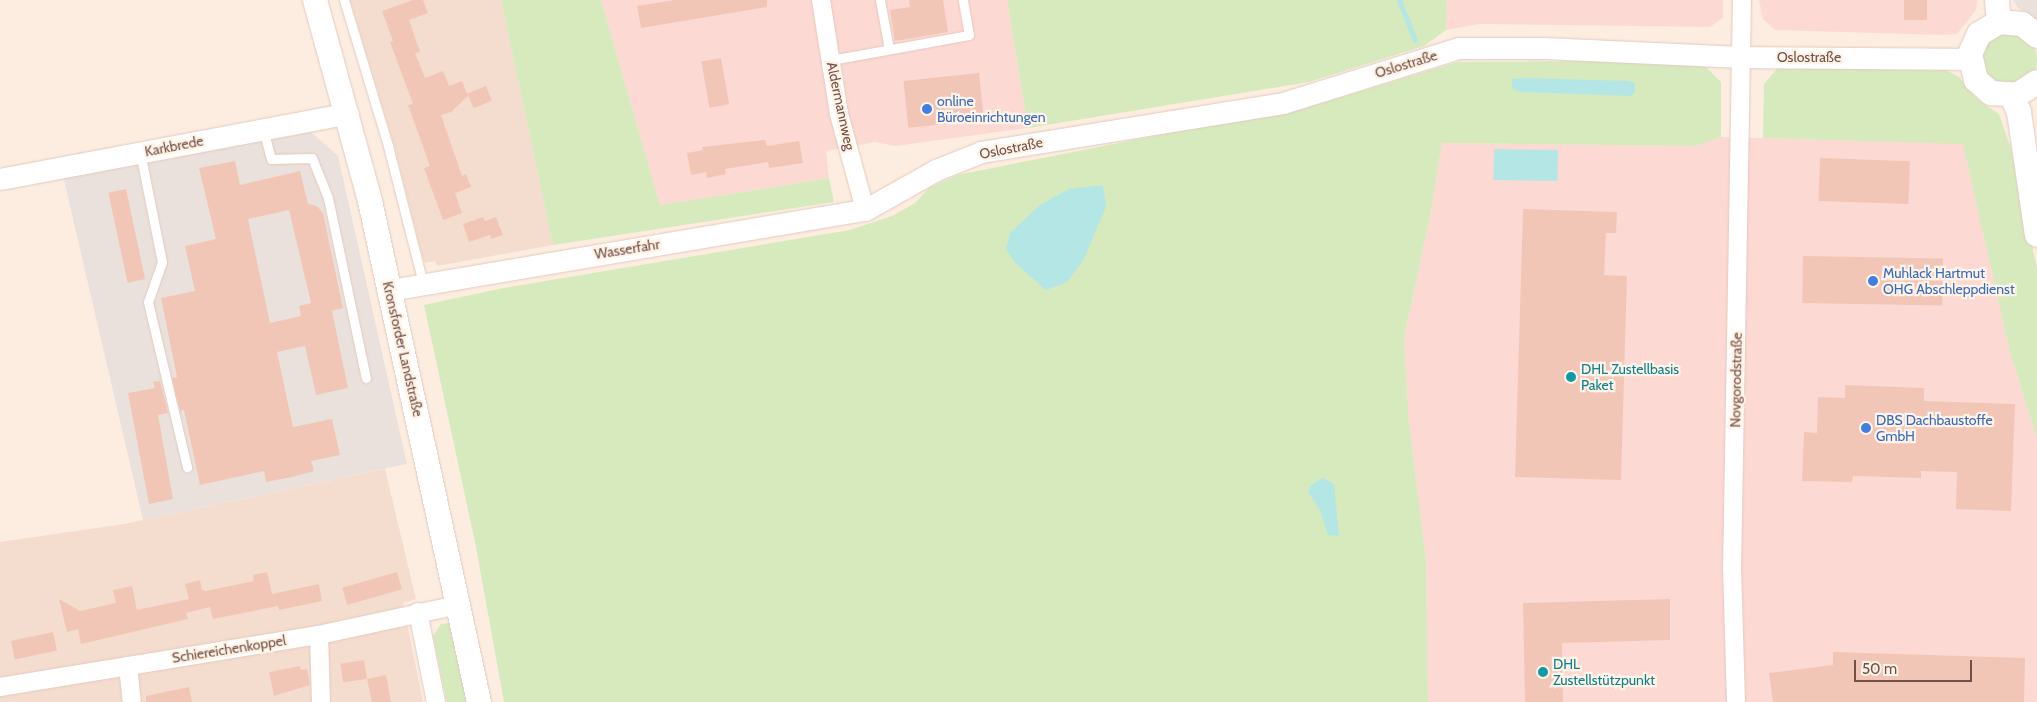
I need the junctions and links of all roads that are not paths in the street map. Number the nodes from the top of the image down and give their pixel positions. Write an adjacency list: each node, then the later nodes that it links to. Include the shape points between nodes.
1 (315, 0): 15 (main road, Kronsforder Landstraße)
2 (344, 0): 21 (lane, via 388,146)
3 (821, 0): 12 (street, Aldermannweg)
4 (880, 0): 9 (lane)
5 (963, 0): 9 (lane, via 968,35)
6 (1742, 0): 10 (street, Novgorodstraße)
7 (1998, 11): 8 (main road); 11 (main road, via 1980,34)
8 (2037, 36)
9 (889, 49): 12 (lane)
10 (1742, 57): 11 (street, Oslostraße); 19 (street, Oslostraße, via 1544,48 1459,48 1283,103 981,152 936,170); 34 (street, Novgorodstraße, via 1732,571)
11 (1970, 59): 14 (main road, via 1973,74 1980,85 1998,95)
12 (831, 60): 19 (street, Aldermannweg, via 840,114)
13 (2037, 82): 14 (main road, via 2028,90)
14 (2012, 96): 20 (main road, via 2019,112)
15 (348, 113): 16 (street, Karkbrede); 22 (main road, Kronsforder Landstraße)
16 (263, 129): 17 (street, Karkbrede); 23 (lane, via 271,159 312,158 328,198)
17 (140, 152): 18 (street, Karkbrede); 24 (lane, via 162,262 148,302)
18 (0, 179)
19 (865, 210): 21 (street, Wasserfahr)
20 (2037, 235)
21 (423, 283): 22 (street, Wasserfahr)
22 (390, 290): 25 (main road, Kronsforder Landstraße)
23 (366, 378)
24 (187, 467)
25 (458, 605): 26 (street, Schiereichenkoppel); 33 (main road, Kronsforder Landstraße)
26 (418, 612): 27 (street, Schiereichenkoppel); 32 (street)
27 (319, 635): 28 (street, Schiereichenkoppel); 31 (street)
28 (128, 666): 29 (street, Schiereichenkoppel); 30 (street)
29 (0, 687)
30 (132, 702)
31 (322, 702)
32 (436, 702)
33 (478, 702)
34 (1736, 702)

